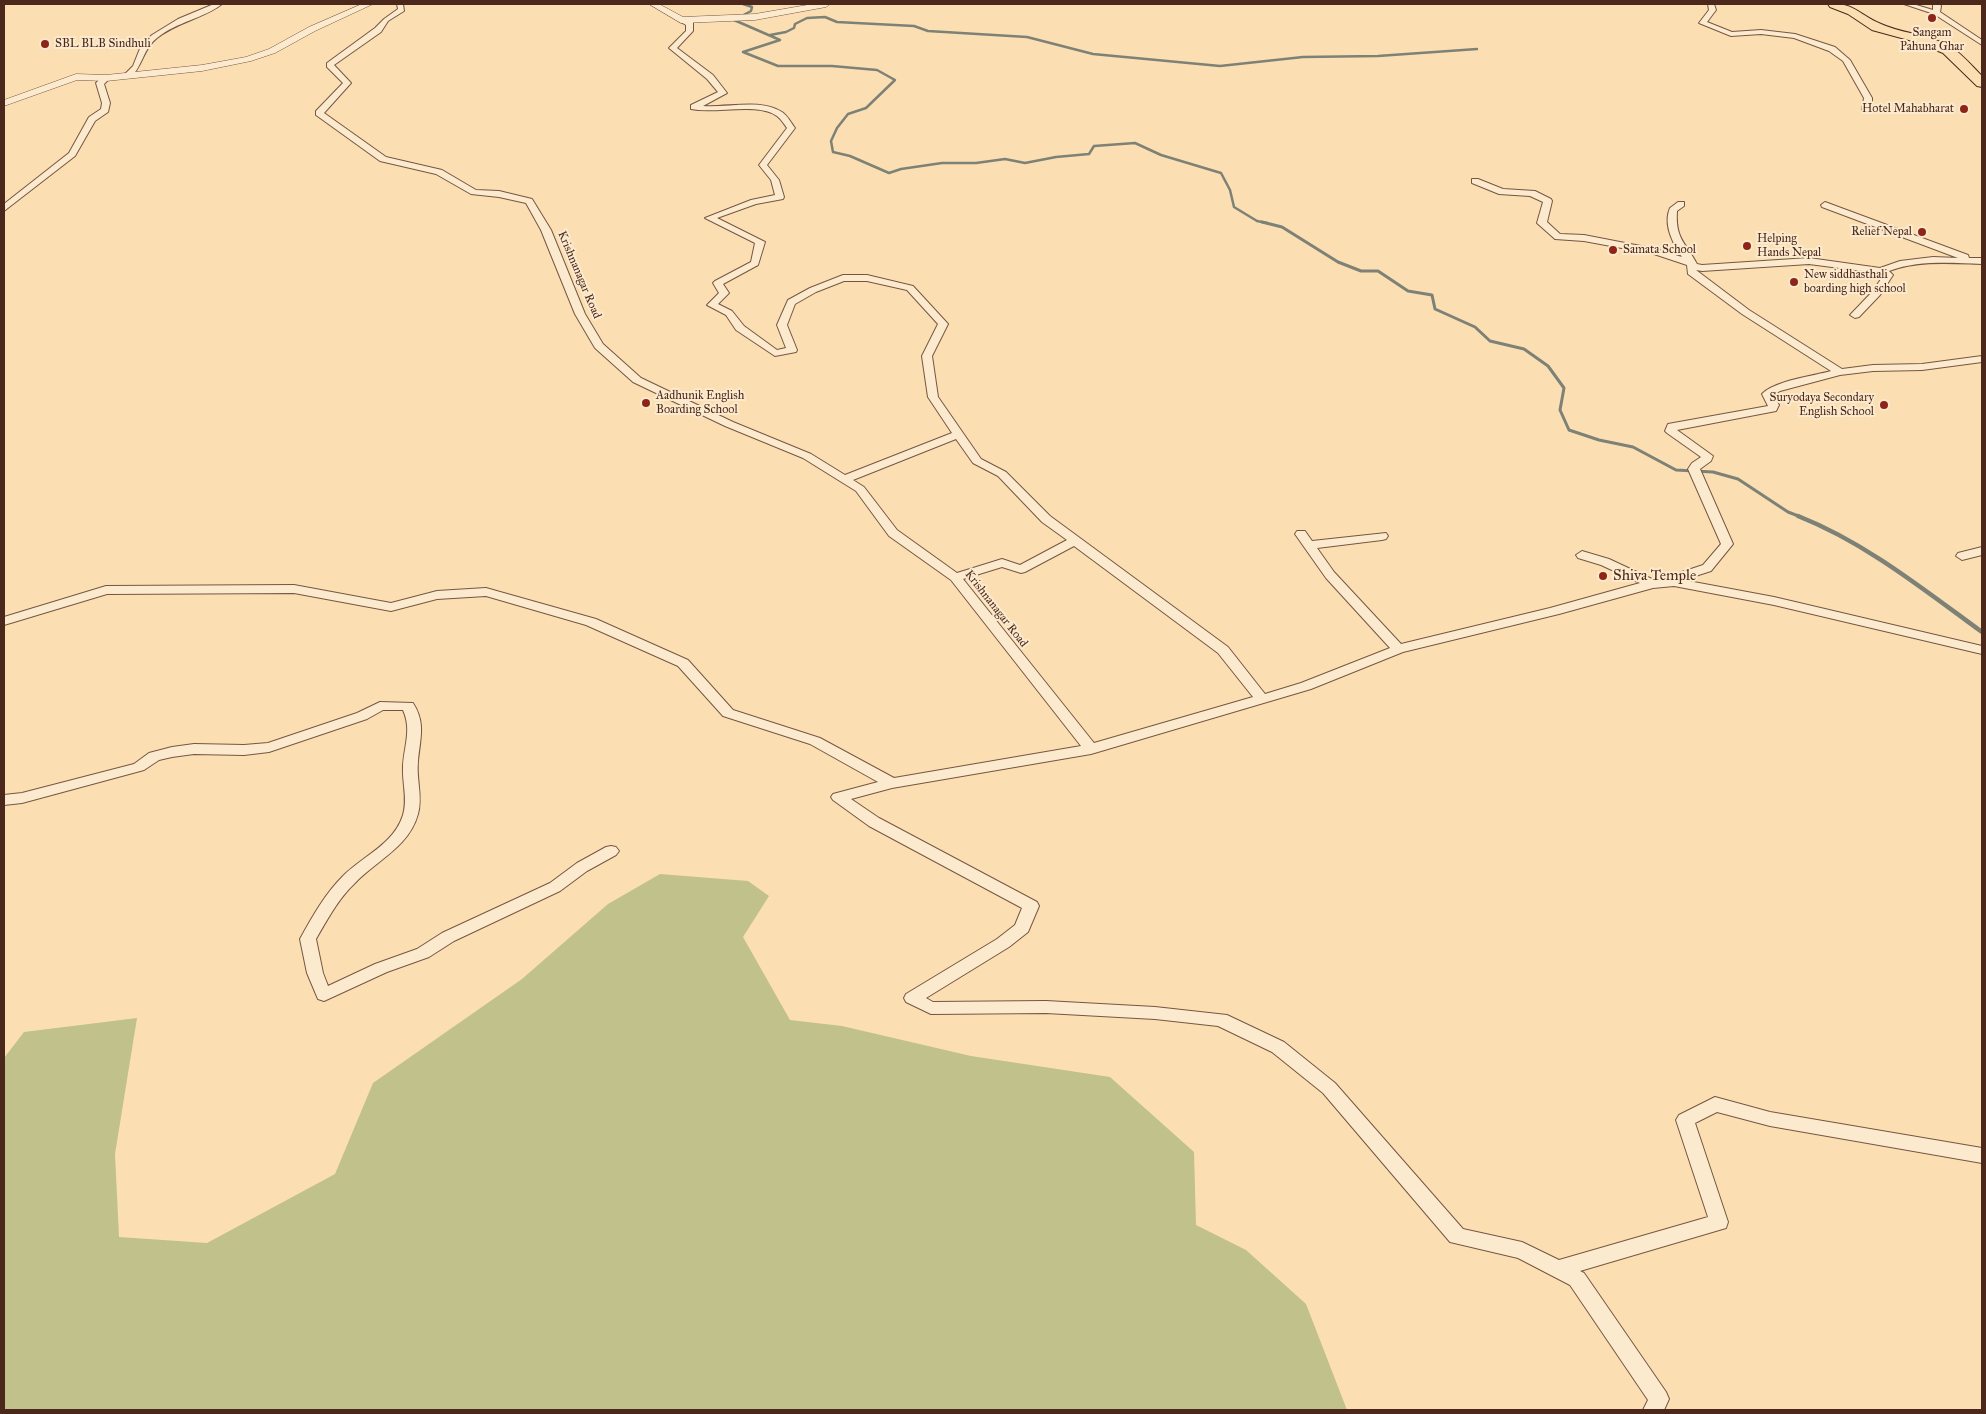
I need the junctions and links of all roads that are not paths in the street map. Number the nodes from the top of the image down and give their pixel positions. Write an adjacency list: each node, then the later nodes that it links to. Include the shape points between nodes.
1 (218, 4): 13 (street, via 146,43 139,64)
2 (369, 4): 13 (street, via 272,51 248,59 202,68)
3 (400, 4): 29 (street, Krishnanagar Road, via 402,10 330,65 347,83 319,113 383,159 439,172 474,192 499,194 529,202 546,230 580,314 599,346 637,380 729,424 807,456)
4 (654, 4): 11 (street)
5 (826, 4): 11 (street, via 755,17)
6 (1711, 4): 17 (street, via 1713,10 1703,23 1716,29 1731,34 1761,32 1795,36 1832,49 1846,60 1868,98)
7 (1834, 4): 15 (highway, via 1852,11 1876,27 1947,50)
8 (1907, 4): 10 (street)
9 (1936, 4): 10 (street)
10 (1936, 13): 12 (street)
11 (681, 20): 28 (street, via 690,24 689,31 673,48 710,77 723,93 694,107 706,110 761,108 779,114 791,128 763,166 775,180 780,197 754,202 709,218 760,242 755,263 718,283 724,293 712,304 729,313 740,328 775,353 792,350 782,325 791,302 813,290 842,278 866,278 910,288 943,324 927,356 933,397)
12 (1982, 43)
13 (128, 75): 14 (street)
14 (106, 78): 16 (street, via 76,77); 21 (street, via 100,83 105,110 92,119 72,154)
15 (1982, 83)
16 (4, 103)
17 (1865, 109)
18 (1474, 181): 23 (street, via 1502,192 1532,193 1548,201 1542,222 1558,237 1584,238 1656,252)
19 (1681, 204): 23 (street, via 1672,210 1672,230)
20 (1825, 204): 22 (street)
21 (4, 208)
22 (1978, 261): 24 (street, via 1933,260 1900,264)
23 (1692, 265): 24 (street, via 1702,268 1809,261); 27 (street, via 1691,272 1739,309)
24 (1881, 271): 25 (street, via 1888,275 1884,282)
25 (1855, 315)
26 (1982, 359): 27 (street)
27 (1840, 372): 38 (street, via 1767,394 1774,405 1772,409 1672,426 1671,431 1707,456 1694,469 1727,544 1707,568)
28 (958, 434): 29 (street); 32 (street, via 977,461 1002,474 1046,520)
29 (845, 479): 37 (street, Krishnanagar Road, via 860,489 893,533)
30 (1301, 534): 33 (street)
31 (1382, 536): 33 (street)
32 (1074, 541): 37 (street, via 1020,569 1002,563); 43 (street, via 1223,650)
33 (1308, 545): 41 (street, via 1330,575)
34 (1982, 551): 36 (street)
35 (1582, 555): 39 (street)
36 (1962, 556)
37 (955, 577): 44 (street, Krishnanagar Road)
38 (1674, 582): 39 (street); 42 (street, via 1774,601)
39 (1652, 584): 41 (street)
40 (4, 621): 45 (street, via 106,590 294,589 391,607 437,595 486,592 591,622 684,664 728,713 814,741)
41 (1398, 649): 43 (street, via 1337,675)
42 (1982, 650)
43 (1262, 699): 44 (street)
44 (1091, 749): 45 (street)
45 (892, 783): 49 (street, via 838,797 874,822 1031,906 1022,928 1003,943 912,998 931,1008 1046,1007 1221,1020 1278,1047 1329,1088 1457,1236 1522,1250)
46 (4, 800): 47 (street, via 139,767 154,756 194,749 244,750 270,746 362,716 380,706 408,706 415,721 410,768 414,793 411,815 401,836 349,880 308,939 315,973 324,995 423,952 555,887)
47 (611, 850)
48 (1982, 1156): 49 (street, via 1770,1119 1715,1104 1685,1120 1719,1222)
49 (1558, 1269): 50 (street, via 1577,1279 1648,1383 1658,1399)
50 (1653, 1410)

